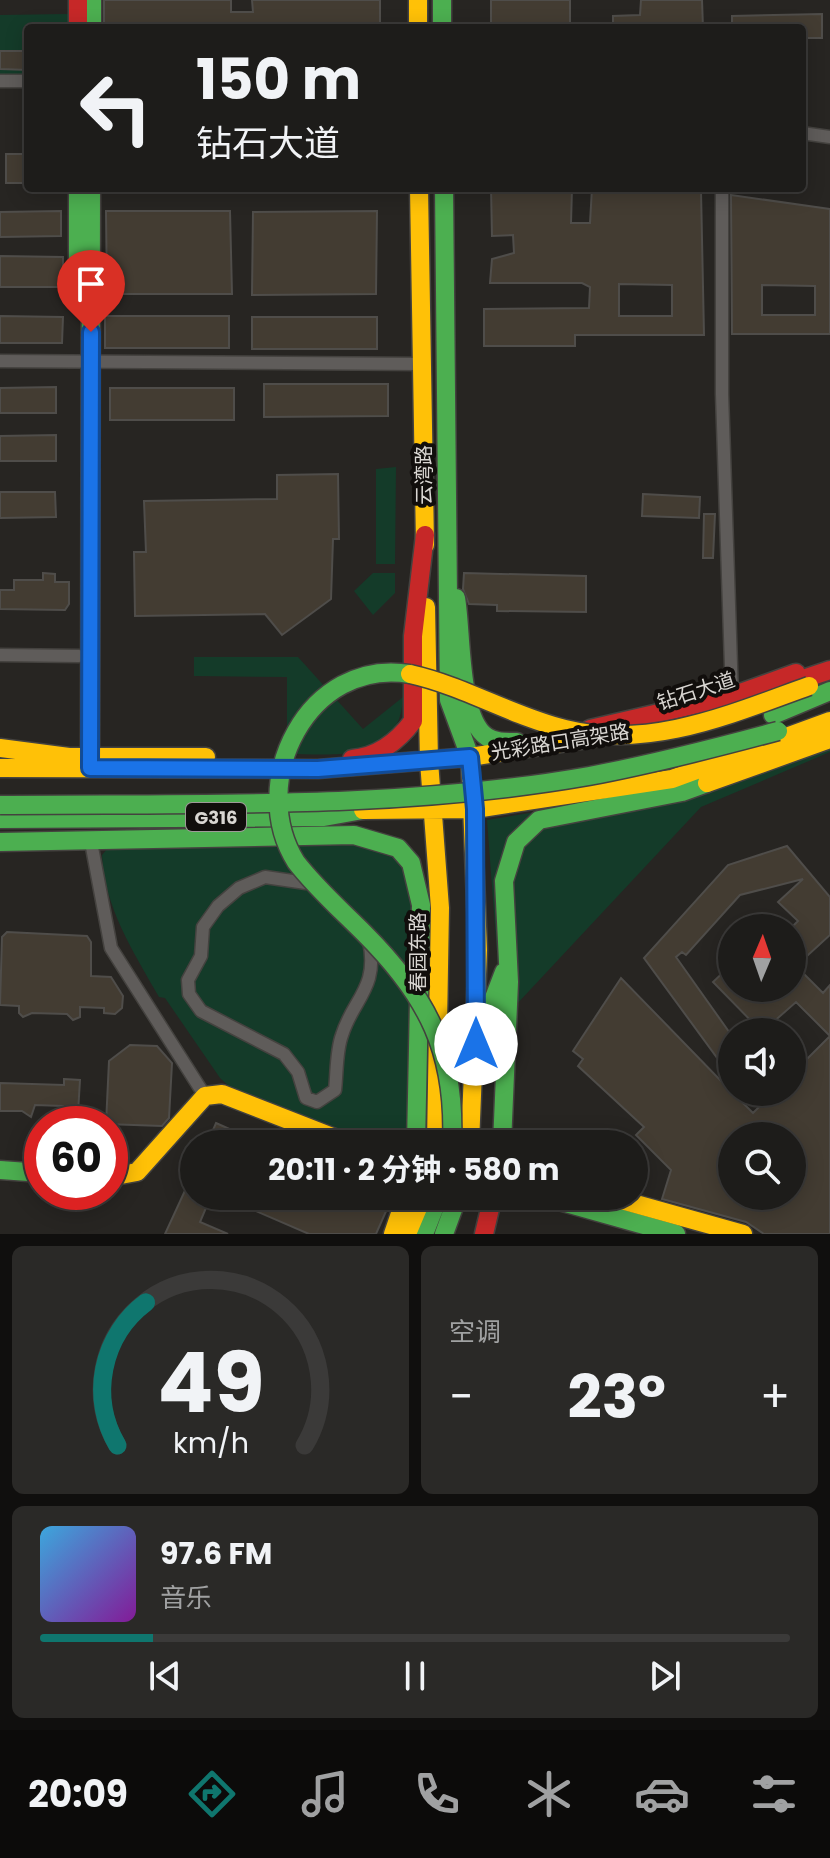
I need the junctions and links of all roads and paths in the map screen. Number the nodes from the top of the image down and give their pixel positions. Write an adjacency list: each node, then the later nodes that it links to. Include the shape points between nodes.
1 (78, 0): 5 (main road)
2 (92, 0): 6 (main road)
3 (418, 0): 7 (main road)
4 (442, 0): 8 (main road)
5 (78, 24)
6 (92, 24)
7 (418, 24)
8 (442, 24)
9 (0, 81): 10 (street)
10 (24, 81)
11 (806, 134): 12 (street)
12 (830, 137)
13 (78, 192): 19 (main road)
14 (91, 192): 19 (main road)
15 (419, 192): 20 (main road, 云湾路)
16 (444, 192): 22 (main road, 云湾路)
17 (722, 192): 29 (street, via 722,394)
18 (0, 361): 19 (street)
19 (85, 361): 20 (street); 24 (main road); 38 (main road)
20 (422, 364): 21 (main road, 云湾路)
21 (425, 535): 38 (main road, via 413,636 413,721 382,749 359,759); 39 (main road, 云湾路)
22 (446, 536): 34 (main road, via 474,723 489,739 506,744); 37 (main road, 云湾路, via 449,700)
23 (0, 655): 24 (street)
24 (79, 656): 38 (main road)
25 (830, 661): 29 (main road)
26 (830, 670): 31 (main road, 钻石大道)
27 (830, 680): 62 (main road, bridge, via 702,722 608,738 549,726 460,685 418,673 387,671 357,679 324,696 307,714 279,764 277,794 285,844 296,864 417,990 447,1060)
28 (830, 691): 33 (main road, 光彩路口高架路)
29 (732, 696): 34 (main road)
30 (830, 711): 33 (main road, 光彩路口高架路)
31 (707, 712): 34 (main road); 37 (main road, 钻石大道, via 656,727)
32 (830, 721): 41 (main road, G316)
33 (776, 723): 42 (main road, 光彩路口高架路, via 604,761 448,781); 43 (main road, 光彩路口高架路, bridge, via 704,754 510,789 401,798)
34 (611, 725)
35 (830, 739): 44 (main road, via 682,792)
36 (0, 748): 38 (main road)
37 (470, 757): 39 (main road, 钻石大道); 45 (main road)
38 (81, 761): 39 (main road, 钻石大道, via 318,769); 40 (main road)
39 (429, 761): 46 (main road, 春园东路)
40 (2, 768)
41 (672, 779): 44 (main road); 45 (main road, G316)
42 (0, 792)
43 (0, 805)
44 (613, 806): 56 (main road, via 539,820 516,842 504,881)
45 (475, 809): 46 (main road, G316); 57 (main road)
46 (432, 811): 47 (main road, G316); 61 (main road, 春园东路, via 440,908)
47 (298, 817): 48 (main road, G316); 50 (main road)
48 (191, 818): 49 (main road, G316); 51 (main road)
49 (0, 819)
50 (354, 835): 51 (main road); 60 (main road, via 398,848 411,863 421,905)
51 (128, 841): 53 (main road)
52 (0, 842): 53 (main road)
53 (91, 842): 58 (street, via 111,948)
54 (317, 885): 55 (street, via 265,877 239,888 203,927 201,956 188,980 189,994 201,1011 284,1054 298,1072 306,1098 317,1102 335,1090 343,1031 368,982)
55 (368, 935)
56 (508, 963): 57 (main road); 64 (main road)
57 (476, 1044): 63 (main road)
58 (205, 1096): 59 (main road, via 222,1094); 67 (main road, via 137,1172)
59 (314, 1130)
60 (416, 1130)
61 (436, 1130)
62 (452, 1130)
63 (471, 1130)
64 (502, 1130)
65 (0, 1170): 66 (main road)
66 (24, 1172)
67 (128, 1174)
68 (648, 1207): 81 (main road)
69 (401, 1210): 75 (main road)
70 (417, 1210): 76 (main road)
71 (433, 1210): 77 (main road)
72 (453, 1210): 78 (main road)
73 (490, 1210): 79 (main road)
74 (591, 1210): 80 (main road)
75 (393, 1234)
76 (407, 1234)
77 (424, 1234)
78 (444, 1234)
79 (484, 1234)
80 (676, 1234)
81 (743, 1234)

